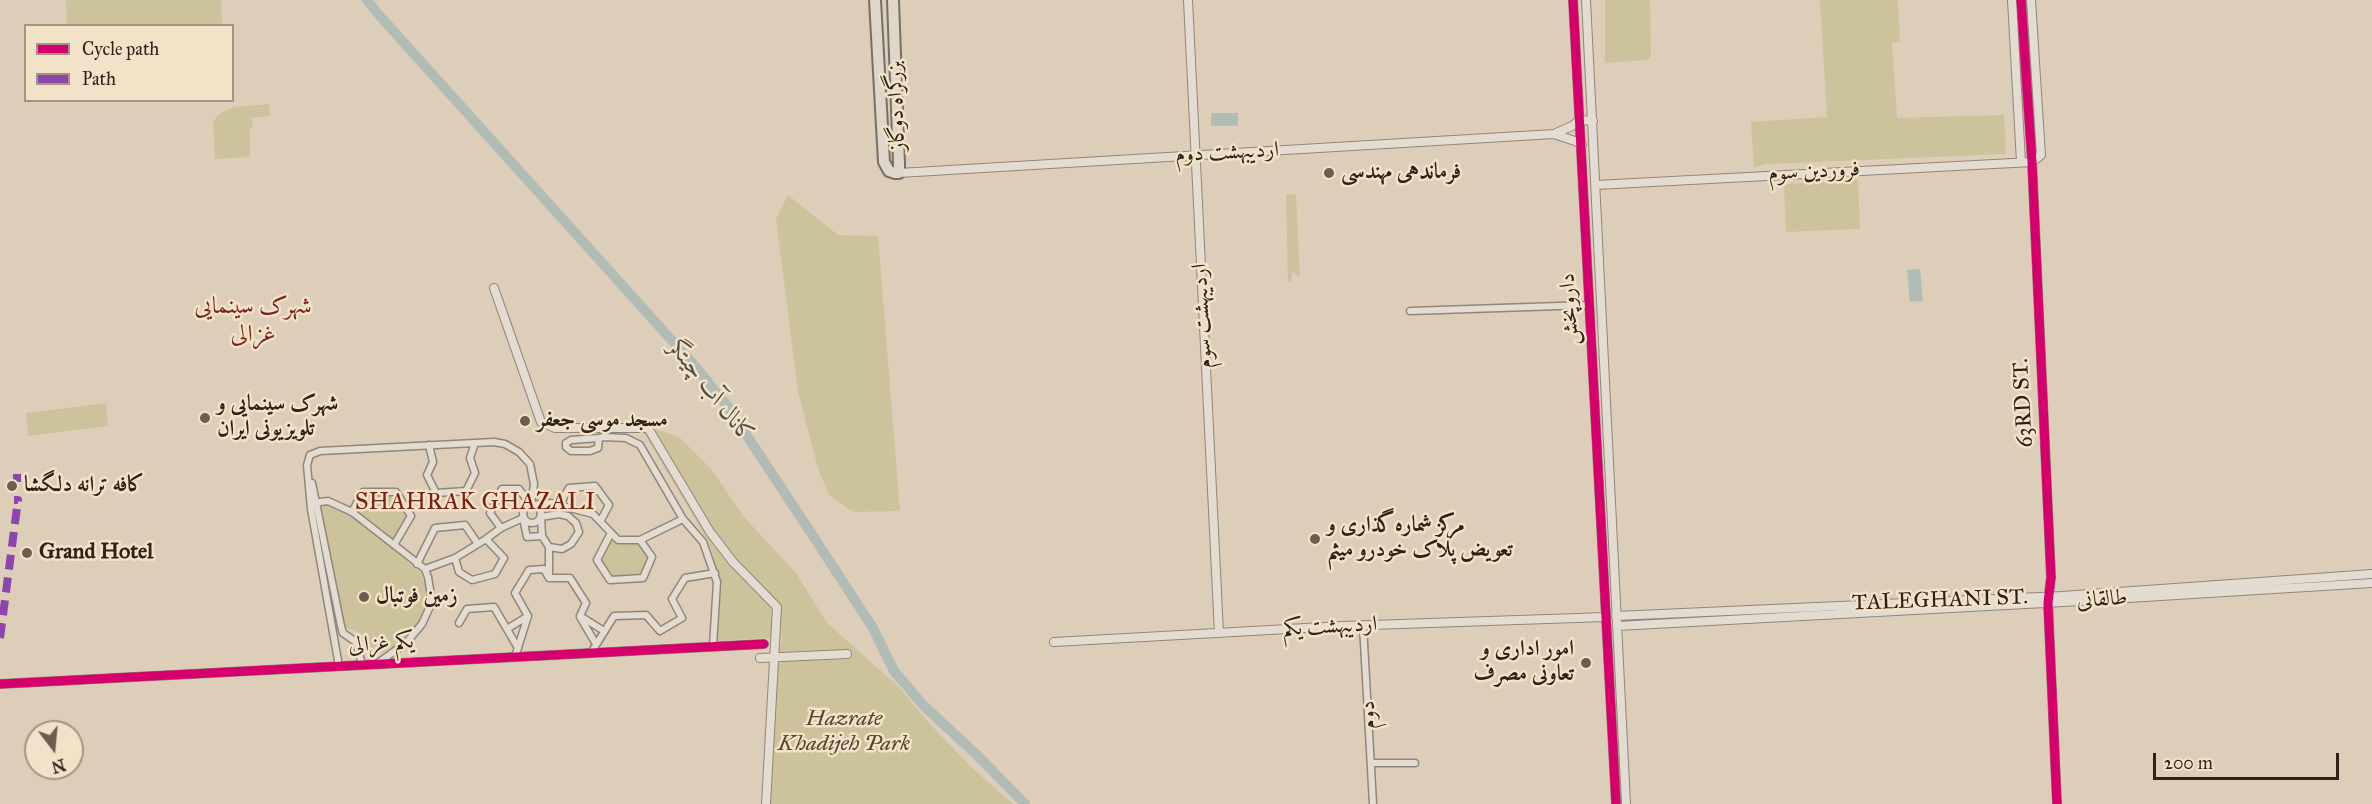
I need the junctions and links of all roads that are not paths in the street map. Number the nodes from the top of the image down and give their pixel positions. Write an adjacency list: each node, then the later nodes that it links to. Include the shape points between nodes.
1 (876, 0): 16 (highway, بزرگراه دوگاز, via 884,162 889,171)
2 (893, 0): 16 (highway, بزرگراه دوگاز)
3 (1188, 0): 13 (street, اردیبهشت سوم)
4 (1573, 0): 9 (street, داروپخش)
5 (1586, 0): 10 (street)
6 (2012, 0): 14 (street)
7 (2021, 0): 15 (street, 63RD ST.)
8 (2031, 0): 15 (street, via 2041,155)
9 (1580, 120): 10 (street); 11 (street, اردیبهشت دوم); 12 (street, داروپخش)
10 (1593, 121): 17 (street)
11 (1554, 134): 12 (street, اردیبهشت دوم); 13 (street, اردیبهشت دوم)
12 (1582, 146): 19 (street, داروپخش)
13 (1195, 155): 16 (street, اردیبهشت دوم); 61 (street, اردیبهشت سوم)
14 (2021, 162): 15 (street, فروردین سوم); 17 (street, فروردین سوم)
15 (2032, 162): 50 (street, 63RD ST., via 2051,577)
16 (899, 173)
17 (1596, 185): 54 (street)
18 (494, 288): 72 (street, via 541,422 555,428 648,428 710,532 777,607)
19 (1589, 305): 20 (street); 55 (street, داروپخش)
20 (1410, 312)
21 (599, 438): 21 (street, via 571,440 566,447 571,451 590,451 598,448); 33 (street, via 626,438 640,445)
22 (475, 443): 23 (street); 23 (street, via 470,458 475,473 466,491 436,493 427,475 433,462); 28 (street, via 505,444 526,458 534,473)
23 (429, 445): 24 (street, via 320,451 310,454)
24 (307, 465): 26 (street); 29 (street)
25 (551, 503): 27 (street); 28 (street); 31 (street)
26 (317, 504): 29 (street); 30 (street, via 328,501); 51 (street)
27 (560, 504): 34 (street); 34 (street, via 569,488 595,486 609,505)
28 (531, 505): 31 (street, via 539,508); 32 (street, via 524,509); 35 (street, via 519,489 502,489 490,513)
29 (311, 509): 51 (street)
30 (352, 512): 41 (street); 41 (street, via 363,492 396,492 411,516)
31 (541, 517): 32 (street, via 531,524); 37 (street); 42 (street, via 568,516 579,532 572,544 562,549)
32 (523, 518): 35 (street); 37 (street, via 527,537)
33 (683, 519): 39 (street); 46 (street, via 703,542)
34 (601, 520): 36 (street)
35 (501, 528): 38 (street)
36 (611, 532): 39 (street, via 618,540); 39 (street, via 597,561 610,580 643,578 652,557)
37 (542, 536): 42 (street)
38 (486, 539): 40 (street); 43 (street, via 504,558 495,574 472,580 459,572)
39 (640, 540)
40 (478, 544): 43 (street); 44 (street, via 465,525 435,528)
41 (394, 545): 44 (street)
42 (549, 547): 48 (street)
43 (454, 558): 45 (street)
44 (417, 564): 45 (street)
45 (425, 569): 74 (street, via 432,602 428,614 406,643)
46 (715, 573): 60 (street, via 685,578 672,599 682,618 660,631 646,615 614,616); 67 (street, via 718,591)
47 (2372, 574): 50 (street, TALEGHANI ST.)
48 (549, 578): 52 (street, via 544,568 529,570 515,594); 53 (street, via 570,578 586,603)
49 (2372, 583): 50 (street, طالقانی)
50 (2048, 600): 54 (street, TALEGHANI ST.); 58 (street, طالقانی); 84 (street, 63RD ST.)
51 (332, 603): 62 (street, via 343,633); 66 (street)
52 (528, 616): 59 (street); 68 (street)
53 (580, 616): 60 (street); 64 (street)
54 (1616, 616): 58 (street)
55 (1606, 617): 57 (street, اردیبهشت یکم); 80 (street, داروپخش)
56 (459, 623): 59 (street, via 467,609 494,607)
57 (1363, 625): 61 (street, اردیبهشت یکم); 78 (street, دوم)
58 (1617, 626): 81 (street)
59 (507, 629): 68 (street)
60 (604, 631): 64 (street)
61 (1219, 633): 63 (street, اردیبهشت یکم)
62 (351, 638): 66 (street, via 338,640); 75 (street, via 356,642)
63 (1053, 642)
64 (596, 644): 69 (street)
65 (764, 644): 67 (street, یکم غزالی)
66 (336, 645): 76 (street)
67 (712, 646): 69 (street, یکم غزالی)
68 (518, 648): 71 (street)
69 (591, 653): 71 (street, یکم غزالی)
70 (847, 654): 72 (street)
71 (515, 657): 74 (street, یکم غزالی)
72 (775, 657): 73 (street); 82 (street)
73 (760, 658)
74 (378, 663): 75 (street, یکم غزالی)
75 (362, 664): 76 (street, یکم غزالی)
76 (339, 666): 77 (street, یکم غزالی)
77 (0, 684)
78 (1372, 763): 79 (street); 83 (street, دوم)
79 (1414, 763)
80 (1616, 801): 81 (street)
81 (1626, 801)
82 (766, 804)
83 (1373, 804)
84 (2057, 804)

